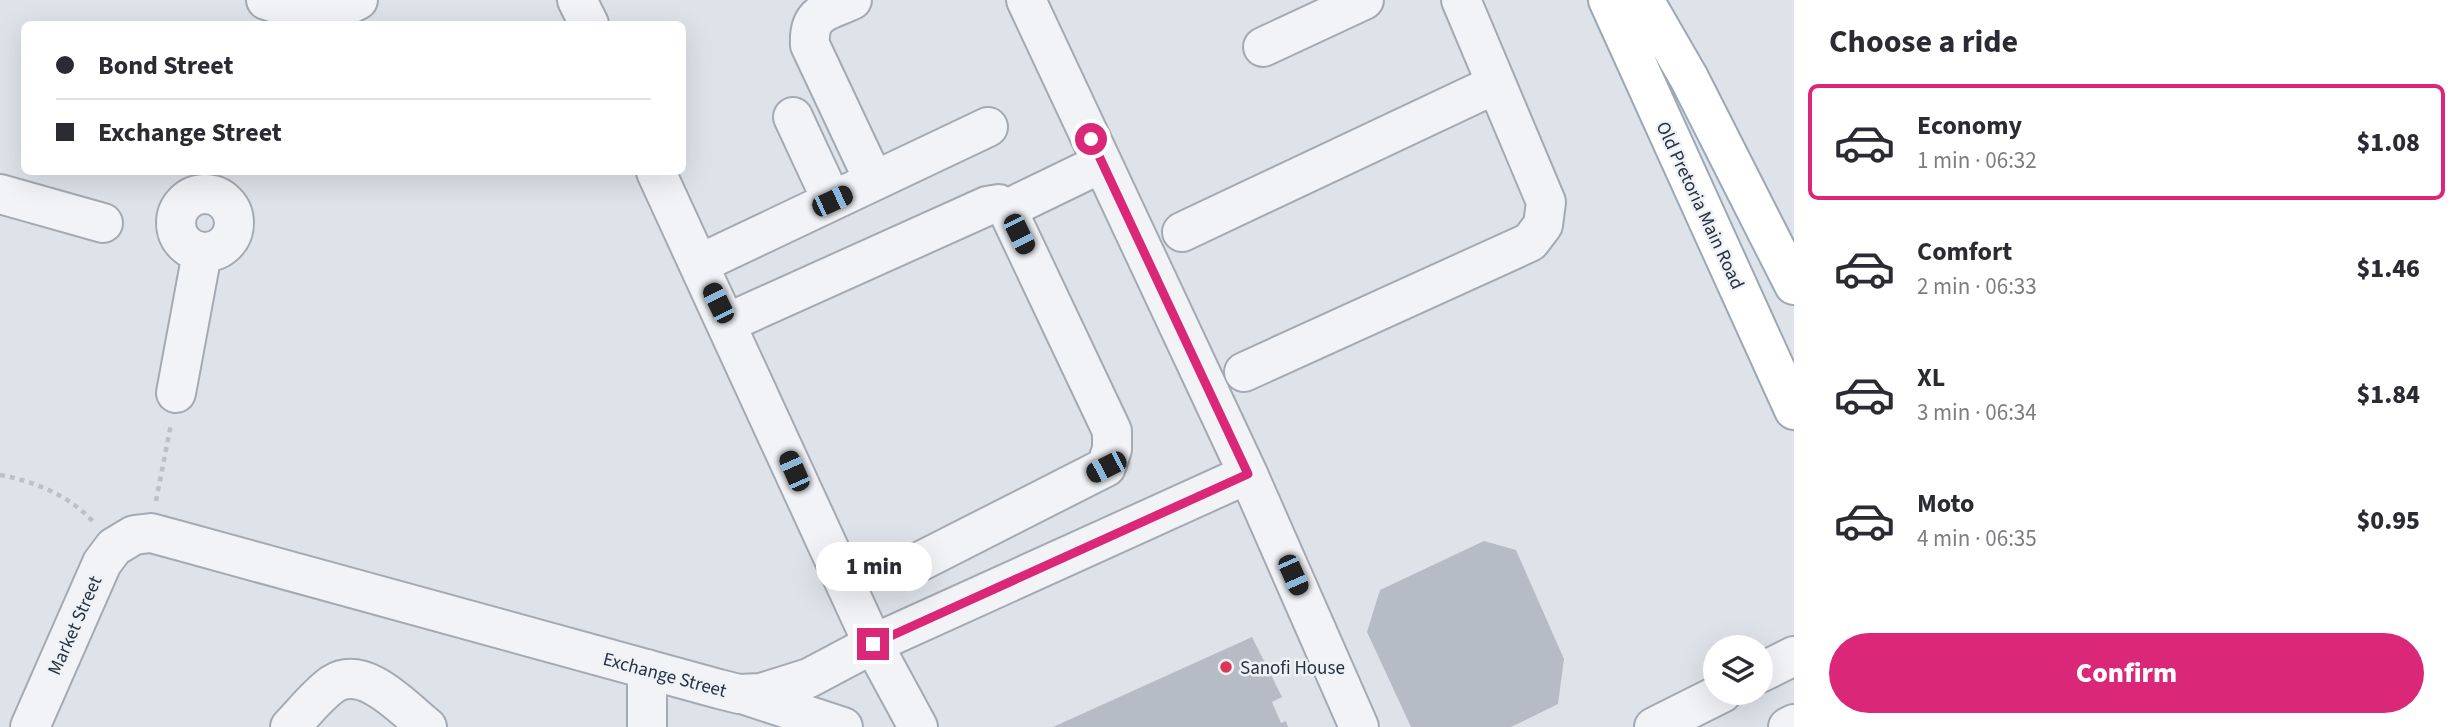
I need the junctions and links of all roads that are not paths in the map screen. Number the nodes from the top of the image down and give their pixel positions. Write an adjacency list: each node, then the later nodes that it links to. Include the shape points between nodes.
1 (266, 0): 10 (street)
2 (358, 0): 10 (street)
3 (578, 0): 11 (street)
4 (852, 0): 18 (street, via 816,16 809,30 810,45)
5 (1026, 0): 16 (street)
6 (1364, 0): 12 (street)
7 (1461, 0): 13 (street)
8 (1608, 0): 30 (main road, Old Pretoria Main Road)
9 (1644, 0): 26 (main road)
10 (316, 21)
11 (588, 21)
12 (1263, 47)
13 (1496, 84): 24 (street); 28 (street, via 1546,202 1543,225 1530,242)
14 (793, 117): 21 (street)
15 (988, 127): 18 (street)
16 (1102, 163): 22 (street); 31 (street)
17 (657, 175): 25 (street)
18 (874, 181): 21 (street)
19 (218, 183): 29 (street, via 190,197 175,217 180,241 202,253)
20 (0, 194): 23 (street)
21 (832, 201): 25 (street)
22 (1007, 209): 27 (street, via 999,204 987,206); 33 (street, via 1112,430 1112,449 1106,467)
23 (103, 223)
24 (1182, 232)
25 (699, 264): 27 (street)
26 (1794, 285)
27 (727, 323): 34 (street)
28 (1244, 372)
29 (176, 393)
30 (1794, 410)
31 (1248, 474): 34 (street, Exchange Street); 47 (street)
32 (133, 538): 37 (street, Exchange Street); 41 (street, Market Street, via 95,575)
33 (921, 561)
34 (873, 644): 38 (street, Exchange Street, via 809,678); 46 (street)
35 (1794, 656): 36 (street)
36 (1773, 666)
37 (647, 669): 38 (street, Exchange Street); 44 (street)
38 (739, 694): 45 (street)
39 (1703, 702): 48 (street)
40 (1794, 724): 49 (street)
41 (30, 727)
42 (290, 727): 43 (street, via 332,685 351,680 382,691)
43 (426, 727)
44 (647, 727)
45 (842, 727)
46 (918, 727)
47 (1359, 727)
48 (1654, 727)
49 (1788, 727)

